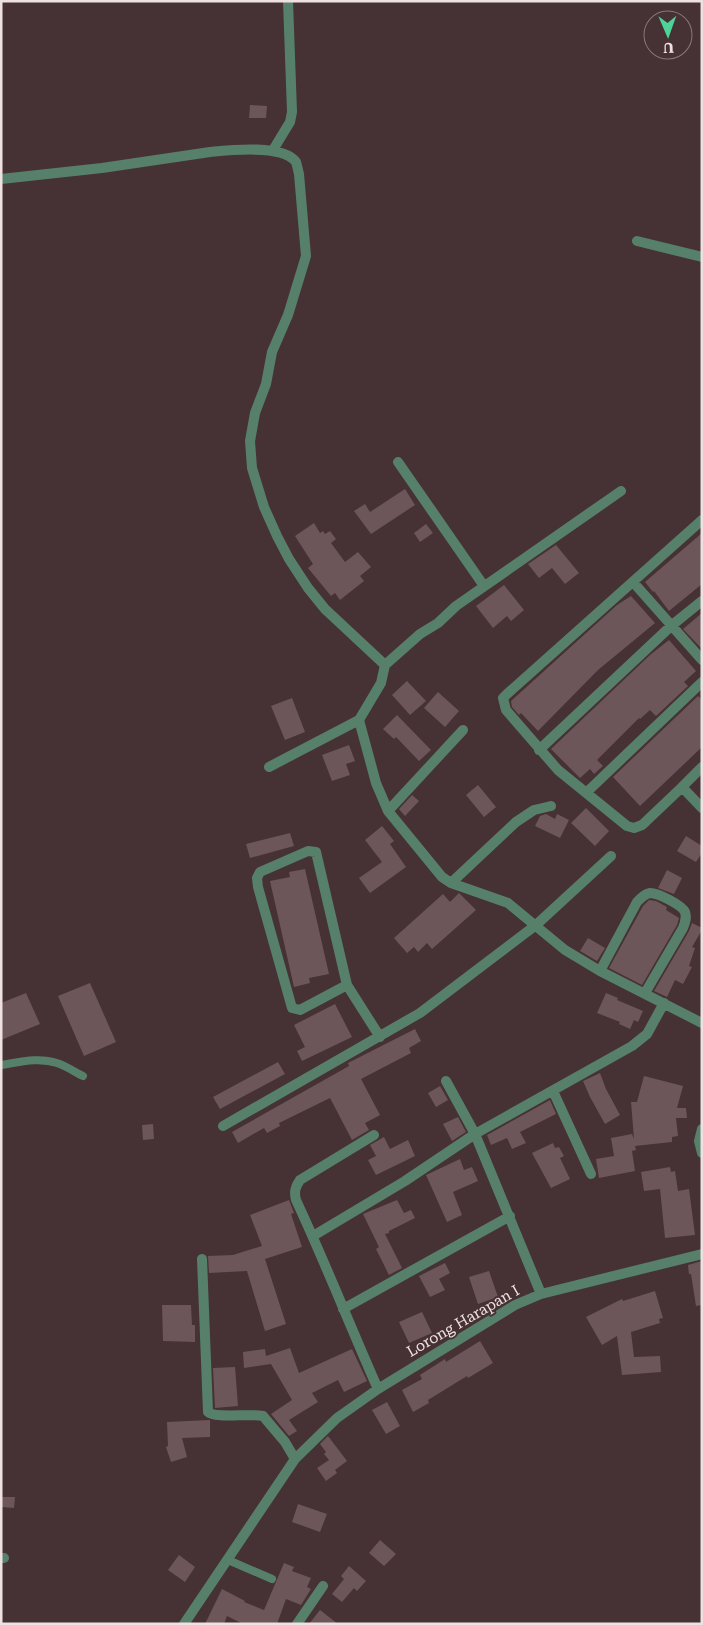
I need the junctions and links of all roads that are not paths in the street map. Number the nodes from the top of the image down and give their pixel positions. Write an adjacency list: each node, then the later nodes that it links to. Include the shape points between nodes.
1 (288, 1): 2 (street, via 292,112 290,122)
2 (273, 150): 3 (street, via 210,152); 14 (street, via 288,156 298,168 306,256 288,315 272,352 266,384 255,413 250,441 252,468 277,536 308,588 325,609)
3 (1, 179)
4 (637, 241): 5 (street)
5 (702, 257)
6 (398, 462): 10 (street)
7 (621, 491): 10 (street)
8 (702, 520): 9 (street)
9 (633, 582): 12 (street); 18 (street, via 503,698 506,710)
10 (484, 586): 14 (street)
11 (702, 600): 12 (street)
12 (671, 626): 13 (street); 18 (street)
13 (702, 660)
14 (385, 665): 16 (street, via 381,683)
15 (702, 682): 22 (street)
16 (358, 720): 19 (street); 25 (street, via 376,783)
17 (463, 730): 25 (street)
18 (539, 750): 22 (street)
19 (269, 767)
20 (702, 768): 21 (street)
21 (682, 787): 22 (street, via 642,825 634,828 627,826); 24 (street)
22 (586, 792)
23 (551, 806): 27 (street, via 534,810 516,822)
24 (702, 808)
25 (388, 811): 27 (street, via 442,877)
26 (610, 856): 28 (street)
27 (452, 883): 28 (street, via 508,903)
28 (536, 925): 29 (street, via 565,950); 34 (street, via 420,1013)
29 (600, 971): 31 (street); 31 (street, via 637,902 649,893 656,894 680,906 686,920)
30 (347, 985): 30 (street, via 316,852 308,851 260,872 258,887 292,1008 300,1010); 34 (street)
31 (645, 993): 32 (street)
32 (664, 1003): 33 (street); 38 (street, via 641,1040)
33 (702, 1023)
34 (380, 1037): 39 (street)
35 (1, 1065): 36 (lane, via 48,1061)
36 (83, 1076)
37 (446, 1081): 41 (street)
38 (553, 1092): 41 (street); 45 (street)
39 (223, 1126)
40 (702, 1129): 43 (street)
41 (475, 1134): 46 (street); 47 (street, via 405,1181)
42 (374, 1136): 47 (street, via 300,1180 296,1186 296,1200)
43 (701, 1141): 44 (street)
44 (702, 1153)
45 (591, 1174)
46 (510, 1216): 50 (street); 51 (street)
47 (312, 1236): 51 (street)
48 (702, 1254): 50 (street, Lorong Harapan I)
49 (202, 1259): 53 (street, via 208,1412 214,1415 263,1416)
50 (541, 1294): 52 (street, Lorong Harapan I, via 515,1305)
51 (343, 1309): 52 (street)
52 (378, 1389): 53 (street, Lorong Harapan I, via 337,1418)
53 (295, 1459): 54 (street, Lorong Harapan I)
54 (228, 1560): 55 (lane); 57 (street, Lorong Harapan I)
55 (272, 1579)
56 (323, 1586): 58 (street)
57 (184, 1624)
58 (297, 1624)

